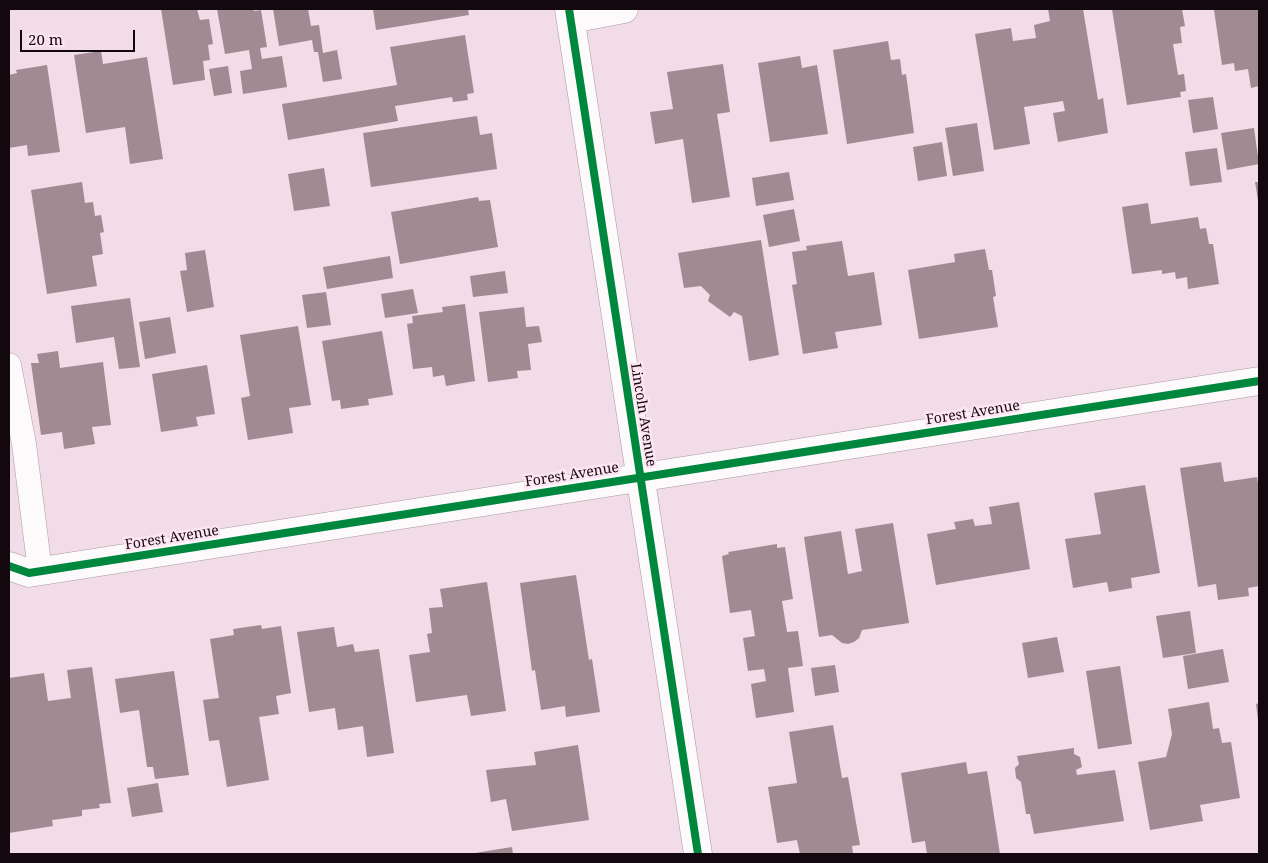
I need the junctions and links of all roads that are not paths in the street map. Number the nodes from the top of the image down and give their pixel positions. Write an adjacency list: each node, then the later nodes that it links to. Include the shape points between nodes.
1 (624, 9): 2 (street)
2 (570, 14): 5 (street, Lincoln Avenue)
3 (9, 365): 6 (lane, via 24,444)
4 (1259, 381): 5 (street, Forest Avenue)
5 (640, 477): 6 (street, Forest Avenue); 7 (street, Lincoln Avenue)
6 (21, 574)
7 (698, 854)

